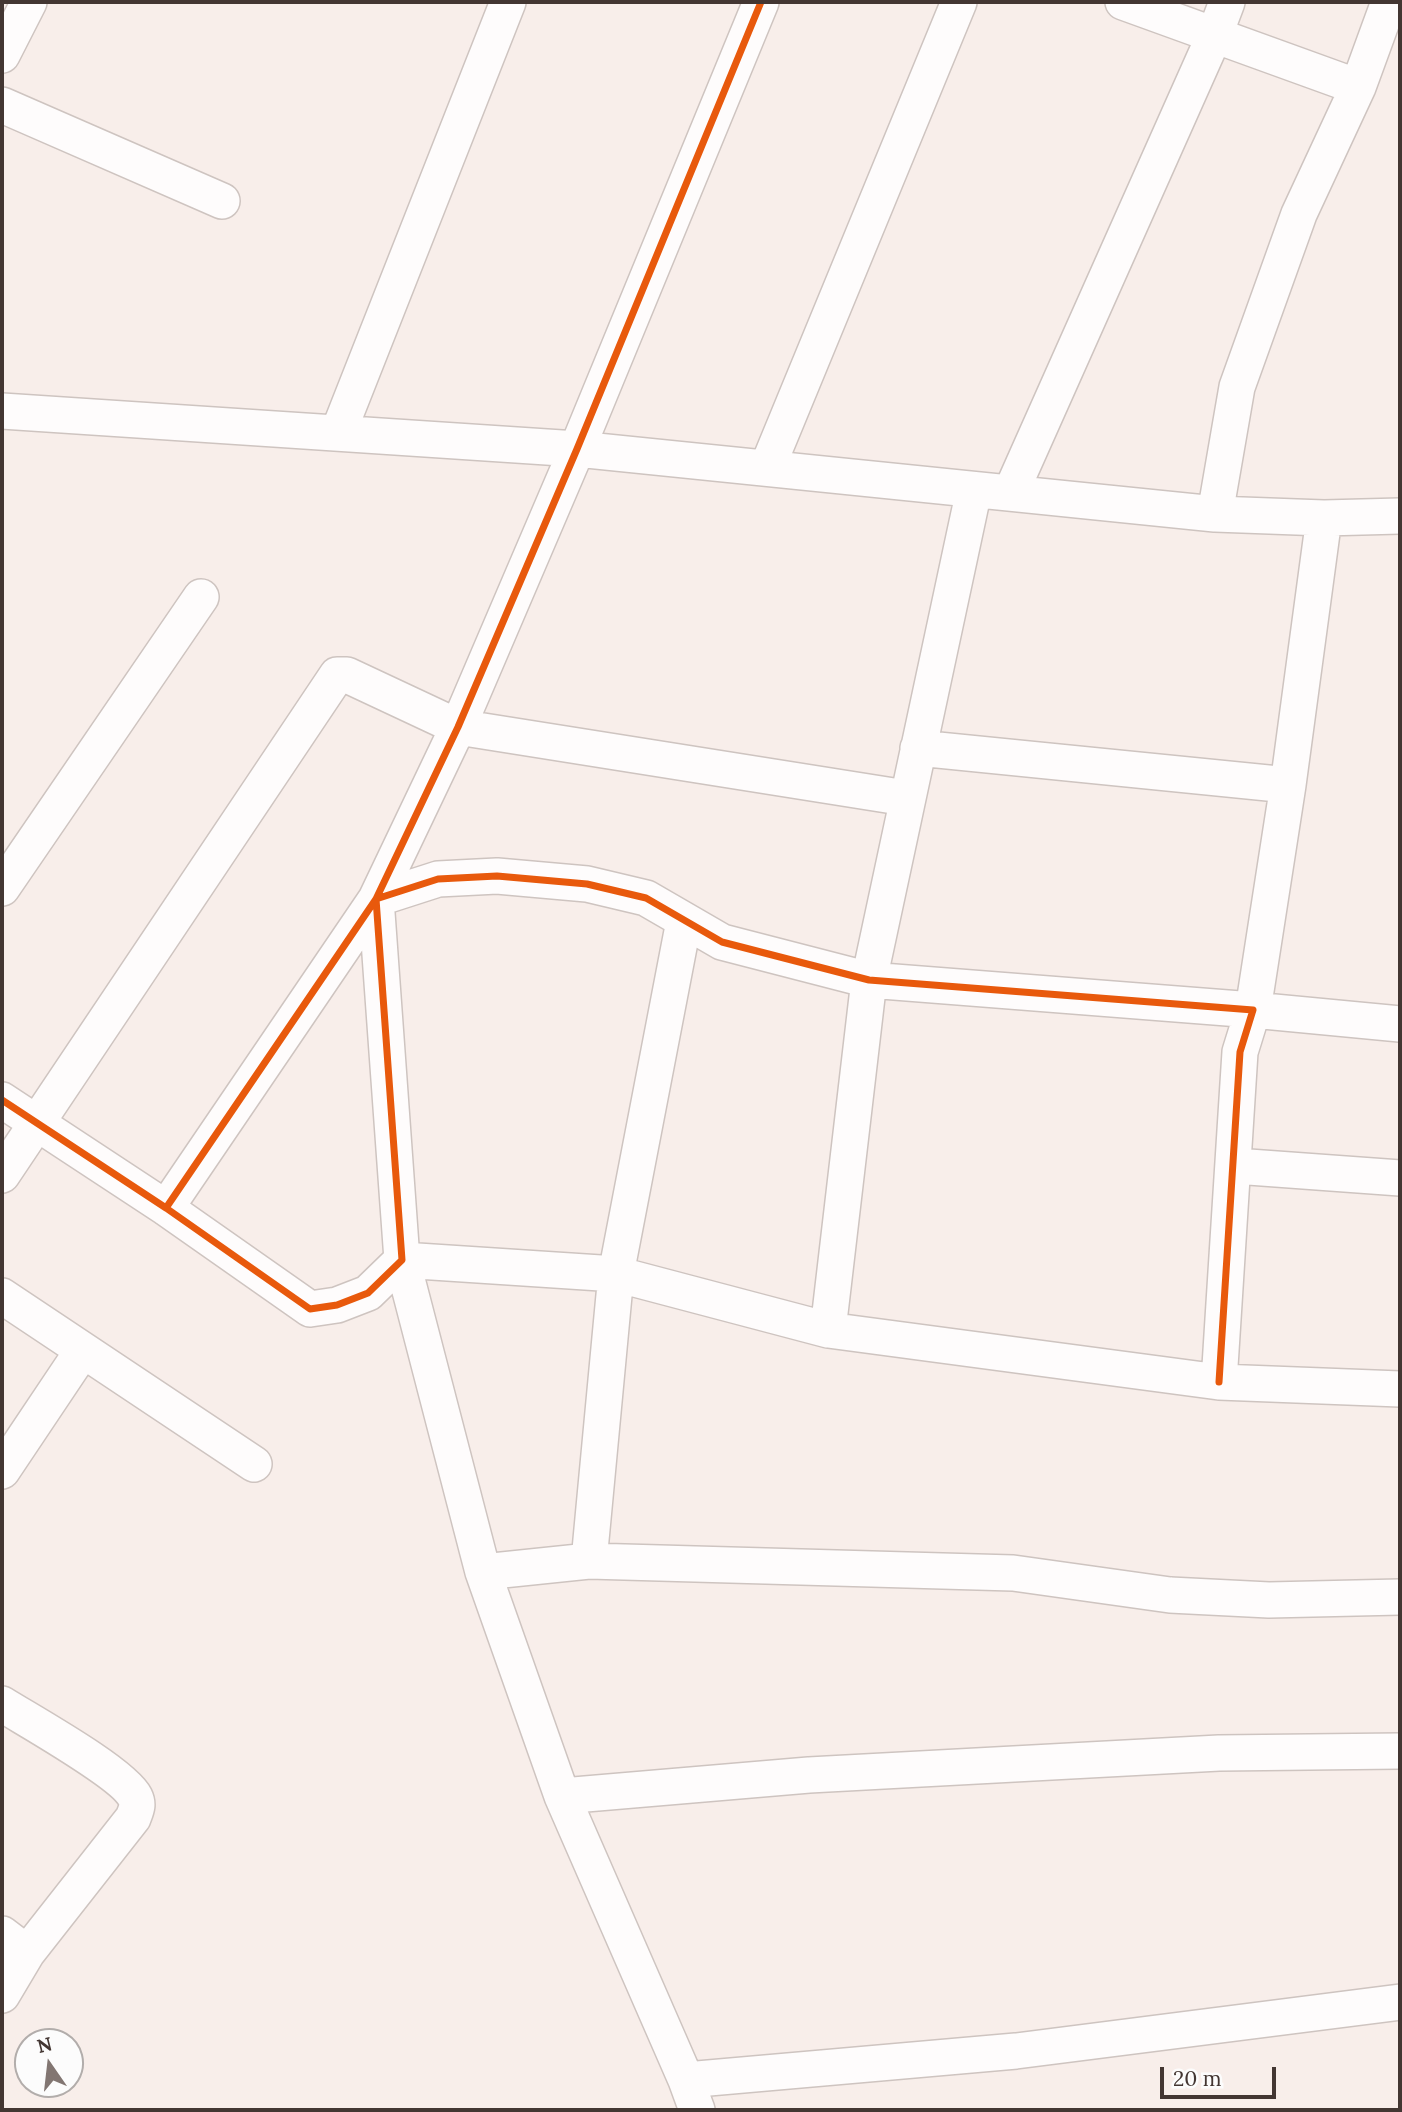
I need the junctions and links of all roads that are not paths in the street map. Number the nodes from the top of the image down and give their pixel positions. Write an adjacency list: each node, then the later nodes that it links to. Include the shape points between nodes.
1 (29, 2): 9 (street)
2 (508, 2): 14 (street)
3 (761, 2): 15 (street)
4 (959, 2): 16 (street)
5 (1123, 2): 8 (street)
6 (1227, 2): 8 (street)
7 (1388, 2): 10 (street)
8 (1215, 34): 10 (street); 18 (street)
9 (2, 55)
10 (1358, 87): 19 (street, via 1299,215 1237,387)
11 (2, 106): 12 (street)
12 (222, 201)
13 (2, 411): 14 (street)
14 (338, 433): 15 (street)
15 (577, 449): 16 (street); 23 (street)
16 (767, 468): 17 (street)
17 (974, 490): 18 (street); 24 (street)
18 (1012, 492): 19 (street)
19 (1215, 514): 21 (street)
20 (1400, 516): 21 (street)
21 (1324, 518): 25 (street)
22 (201, 597): 27 (street)
23 (458, 727): 26 (street); 28 (street); 34 (street, via 347,675 335,676)
24 (918, 748): 25 (street); 26 (street)
25 (1288, 785): 31 (street)
26 (906, 798): 30 (street)
27 (2, 888)
28 (376, 899): 29 (street, via 439,879 497,876 587,884 646,898); 38 (street); 39 (street)
29 (684, 920): 30 (street, via 722,942); 40 (street)
30 (869, 980): 31 (street); 42 (street)
31 (1253, 1010): 32 (street); 35 (street, via 1240,1052)
32 (1400, 1024)
33 (2, 1100): 34 (street)
34 (36, 1124): 36 (street); 38 (street)
35 (1235, 1166): 37 (street); 44 (street)
36 (2, 1175)
37 (1400, 1178)
38 (166, 1208): 39 (street, via 310,1309 368,1293)
39 (402, 1261): 40 (street); 49 (street)
40 (616, 1274): 42 (street); 48 (street)
41 (2, 1296): 43 (street)
42 (828, 1330): 44 (street)
43 (83, 1350): 46 (street); 47 (street)
44 (1220, 1382): 45 (street)
45 (1400, 1389)
46 (254, 1464)
47 (2, 1471)
48 (589, 1561): 49 (street); 50 (street, via 1013,1573 1170,1595 1269,1600)
49 (483, 1572): 53 (street)
50 (1400, 1597)
51 (2, 1704): 54 (street, via 128,1786 137,1807 133,1818)
52 (1400, 1751): 53 (street, via 1219,1753 809,1775)
53 (562, 1796): 57 (street)
54 (15, 1943): 55 (street)
55 (2, 1995)
56 (1400, 2002): 57 (street)
57 (692, 2095)

